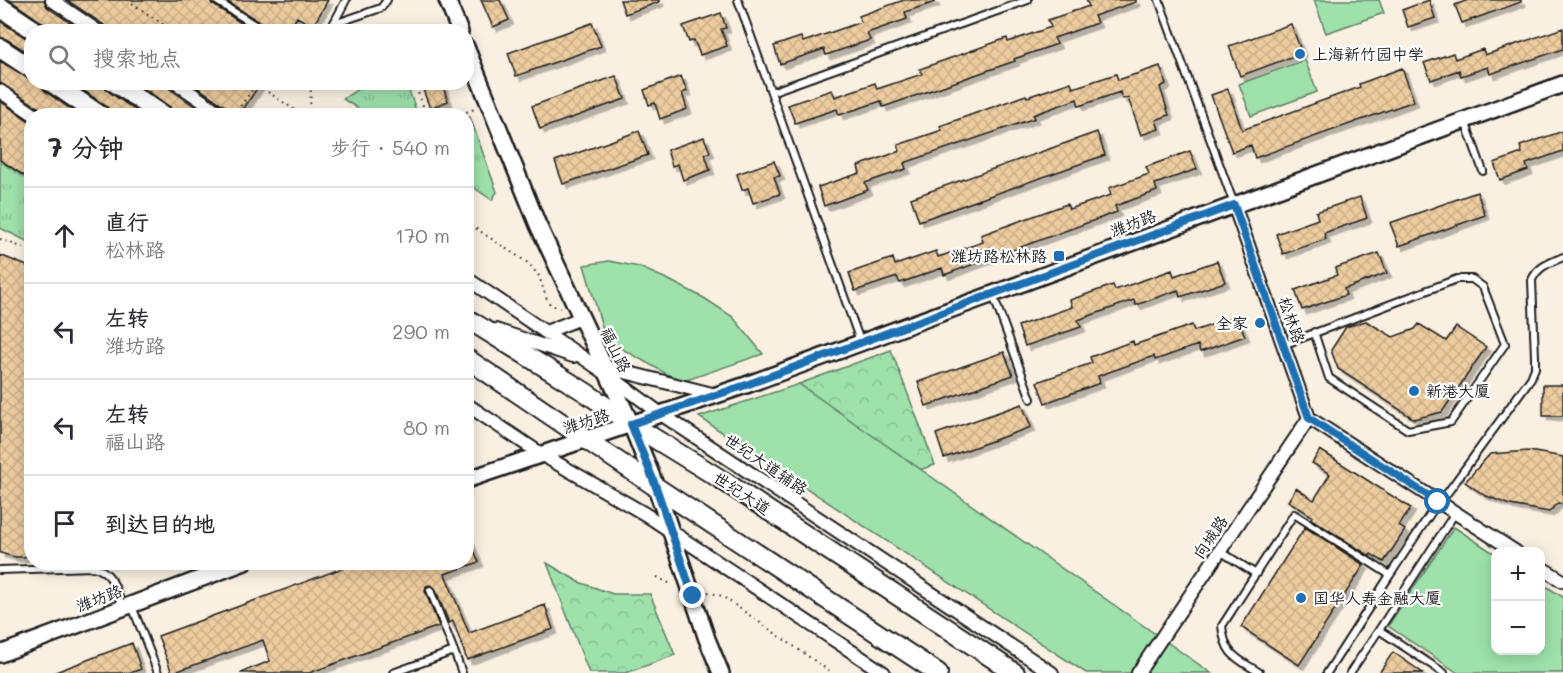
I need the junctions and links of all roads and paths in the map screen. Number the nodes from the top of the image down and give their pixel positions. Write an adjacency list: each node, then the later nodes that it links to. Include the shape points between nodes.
1 (51, 0): 12 (street)
2 (128, 0): 13 (path)
3 (215, 0): 14 (lane)
4 (346, 0): 15 (lane)
5 (387, 0): 15 (lane, via 381,8)
6 (447, 0): 16 (street)
7 (738, 0): 29 (lane)
8 (1028, 0): 29 (lane)
9 (1159, 0): 42 (lane, 松林路)
10 (0, 7): 11 (main road)
11 (26, 24)
12 (87, 24)
13 (164, 24)
14 (253, 24)
15 (334, 24)
16 (457, 24)
17 (0, 48): 18 (main road)
18 (24, 64)
19 (474, 67): 30 (street, 福山路)
20 (1563, 84): 40 (street, 潍坊路)
21 (63, 90): 32 (main road)
22 (126, 90): 33 (main road)
23 (187, 90): 34 (street)
24 (251, 90): 35 (path)
25 (266, 90): 36 (path)
26 (310, 90): 37 (path)
27 (417, 90): 38 (path)
28 (0, 91): 31 (street)
29 (771, 92): 55 (lane)
30 (489, 104): 39 (path); 50 (street, 福山路)
31 (24, 108)
32 (89, 108)
33 (152, 108)
34 (213, 108)
35 (239, 108)
36 (292, 108)
37 (310, 108)
38 (424, 108)
39 (474, 109)
40 (1465, 120): 41 (lane); 42 (street, 潍坊路)
41 (1484, 171)
42 (1234, 205): 48 (street, 潍坊路); 56 (street, 松林路)
43 (474, 227): 49 (path, via 528,263 539,276 547,300)
44 (0, 239): 45 (path)
45 (24, 248)
46 (1563, 257): 69 (lane, via 1542,266 1532,280 1535,368 1531,378)
47 (474, 283): 53 (street, 世纪大道辅路)
48 (993, 294): 55 (street, 潍坊路); 60 (lane)
49 (560, 308)
50 (581, 318): 53 (street); 58 (street, 福山路)
51 (474, 322): 58 (street)
52 (474, 323): 64 (main road, 世纪大道)
53 (546, 332): 58 (street, 世纪大道辅路)
54 (1314, 332): 54 (lane, via 1457,279 1472,279 1484,287 1505,344 1451,422 1408,430 1329,378); 56 (lane)
55 (860, 342): 59 (street, 潍坊路)
56 (1283, 345): 63 (street, 松林路)
57 (474, 363): 65 (main road)
58 (600, 367): 59 (street); 62 (street, 世纪大道辅路); 64 (street, 福山路)
59 (716, 395): 62 (street, 潍坊路)
60 (1031, 399)
61 (474, 409): 66 (street)
62 (661, 414): 64 (street, 潍坊路); 97 (street, 世纪大道辅路)
63 (1309, 418): 69 (street); 73 (street, 向城路)
64 (631, 424): 65 (street, 潍坊路); 68 (street, 福山路); 96 (main road, 世纪大道)
65 (586, 439): 66 (street, 潍坊路); 68 (main road)
66 (541, 454): 67 (street, 潍坊路); 71 (street)
67 (474, 477)
68 (656, 487): 71 (street, 福山路); 95 (main road)
69 (1439, 502): 70 (street); 80 (lane)
70 (1455, 512): 72 (street); 86 (lane)
71 (671, 531): 84 (street, 福山路); 94 (street)
72 (1508, 547)
73 (1220, 551): 79 (lane); 98 (street, 向城路)
74 (24, 569): 75 (lane)
75 (0, 570)
76 (104, 570): 85 (lane)
77 (224, 570): 85 (street, 潍坊路)
78 (1545, 570): 82 (street)
79 (1256, 574): 80 (lane, via 1294,514); 99 (lane, via 1222,626 1230,654)
80 (1390, 575): 100 (lane)
81 (657, 577): 84 (path)
82 (1563, 581)
83 (430, 590): 87 (lane)
84 (693, 596): 92 (street, 福山路); 93 (path, via 708,592 722,596)
85 (127, 607): 88 (street, 潍坊路); 89 (lane)
86 (1379, 630): 101 (lane); 102 (lane)
87 (454, 651): 90 (lane); 91 (lane)
88 (0, 654)
89 (158, 673)
90 (393, 673)
91 (462, 673)
92 (721, 673)
93 (832, 673)
94 (884, 673)
95 (938, 673)
96 (1015, 673)
97 (1052, 673)
98 (1138, 673)
99 (1260, 673)
100 (1327, 673)
101 (1350, 673)
102 (1444, 673)

